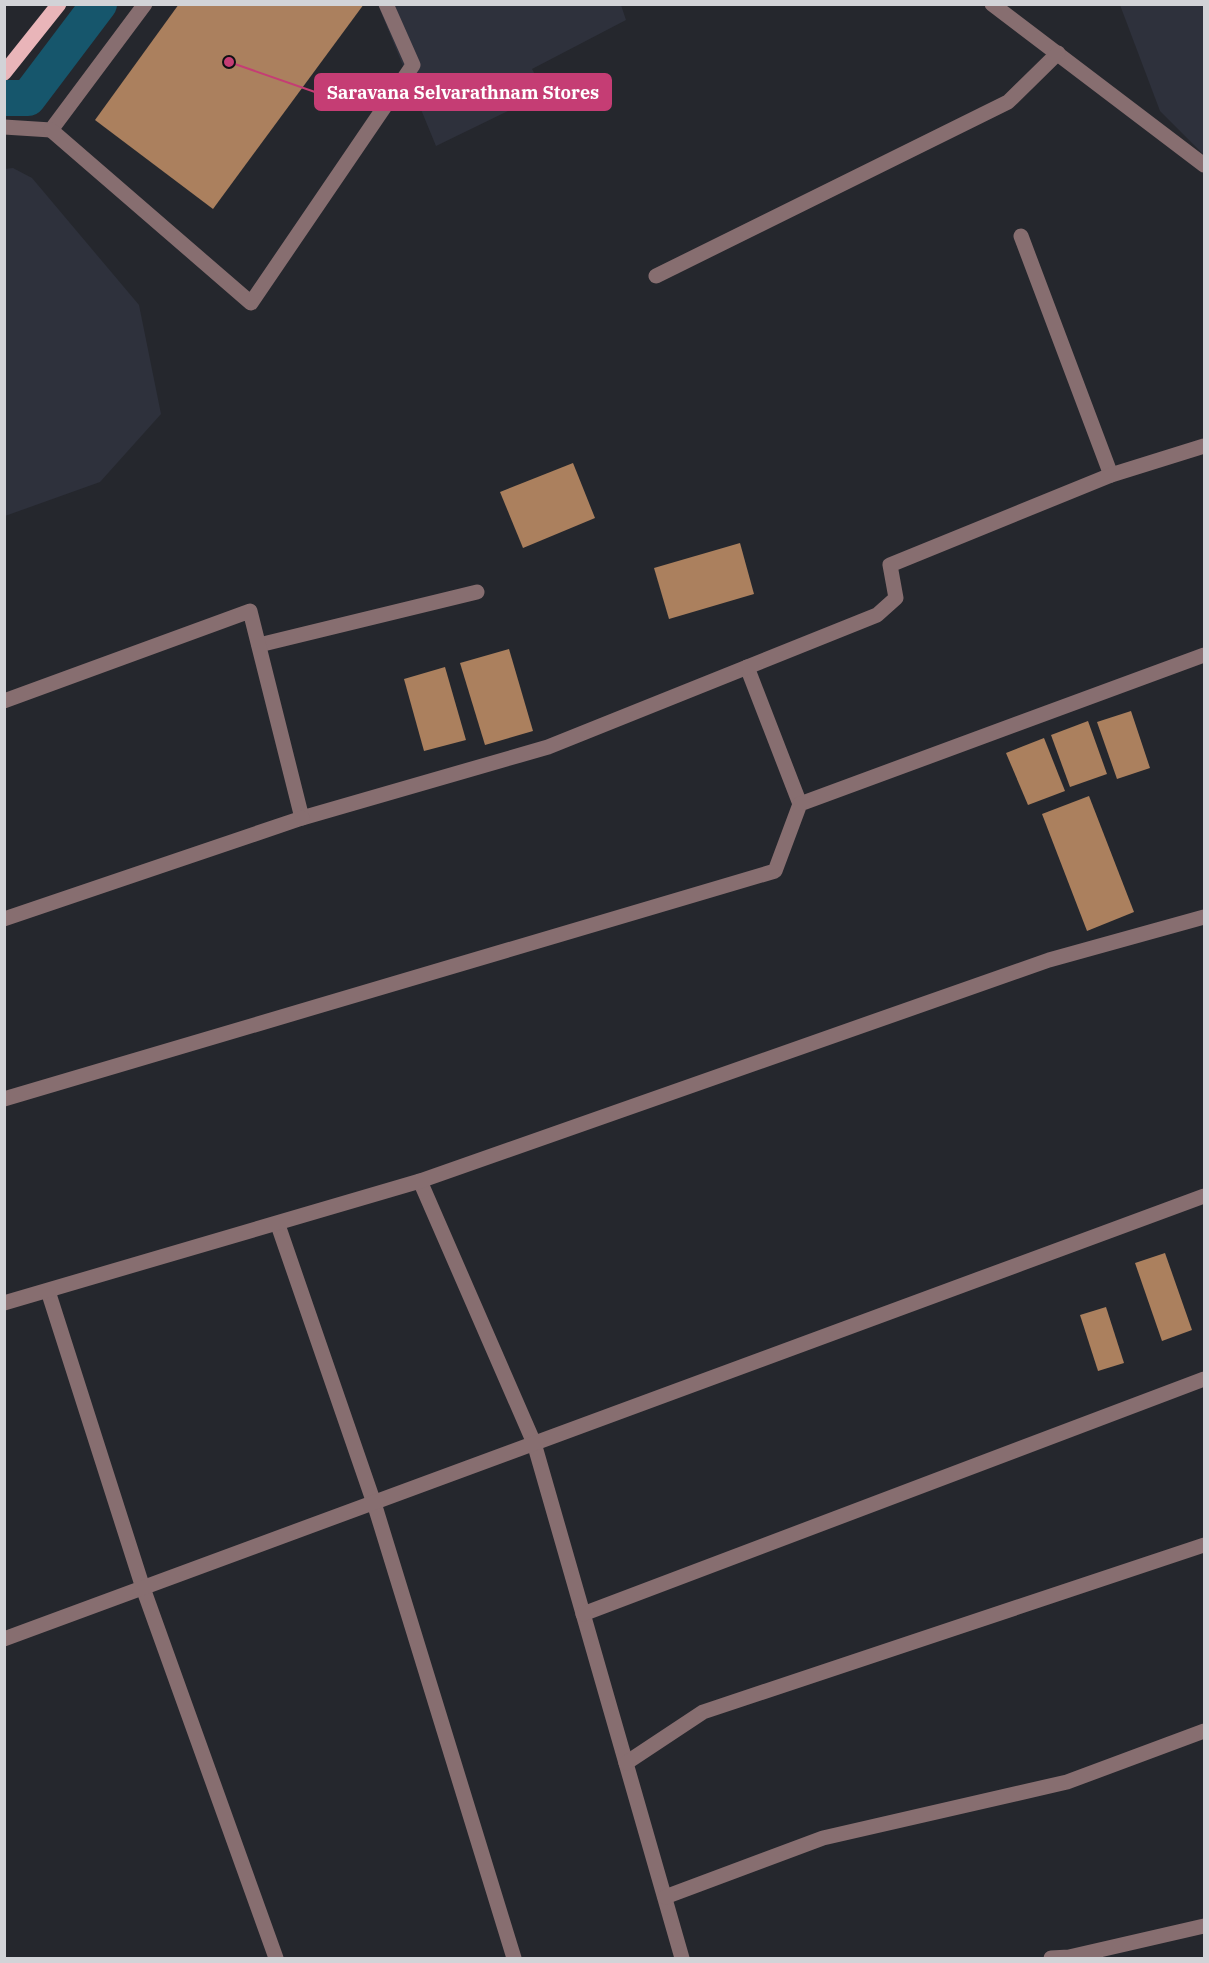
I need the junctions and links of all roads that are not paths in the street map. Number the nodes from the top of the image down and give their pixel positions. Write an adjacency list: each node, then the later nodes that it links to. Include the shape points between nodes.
1 (59, 4): 6 (main road)
2 (145, 4): 8 (street)
3 (386, 4): 8 (street, via 413,65 251,303)
4 (992, 4): 5 (street)
5 (1058, 53): 9 (street); 11 (street, via 1008,102)
6 (4, 73)
7 (4, 127): 8 (street)
8 (51, 130)
9 (1204, 165)
10 (1021, 236): 13 (street)
11 (656, 276)
12 (1204, 446): 13 (street)
13 (1111, 475): 17 (street, via 891,565 896,598 877,615)
14 (477, 592): 15 (street)
15 (259, 645): 18 (street, via 250,611); 20 (street)
16 (1204, 655): 19 (street)
17 (747, 667): 19 (street); 20 (street, via 548,747)
18 (4, 700)
19 (800, 804): 23 (street, via 775,871)
20 (302, 818): 22 (street)
21 (1204, 917): 24 (street, via 1049,960)
22 (4, 919)
23 (4, 1099)
24 (420, 1181): 26 (street); 30 (street)
25 (1204, 1196): 30 (street)
26 (278, 1225): 27 (street); 31 (street)
27 (48, 1291): 28 (street); 33 (street)
28 (4, 1303)
29 (1204, 1379): 34 (street)
30 (534, 1443): 31 (street); 34 (street)
31 (374, 1503): 33 (street); 41 (street)
32 (1204, 1545): 37 (street, via 703,1712)
33 (143, 1588): 35 (street); 40 (street)
34 (583, 1614): 37 (street)
35 (4, 1639)
36 (1204, 1731): 38 (street, via 1066,1782 823,1838)
37 (626, 1763): 38 (street)
38 (665, 1898): 42 (street)
39 (1204, 1926): 43 (street)
40 (276, 1959)
41 (514, 1959)
42 (682, 1959)
43 (1051, 1959)

